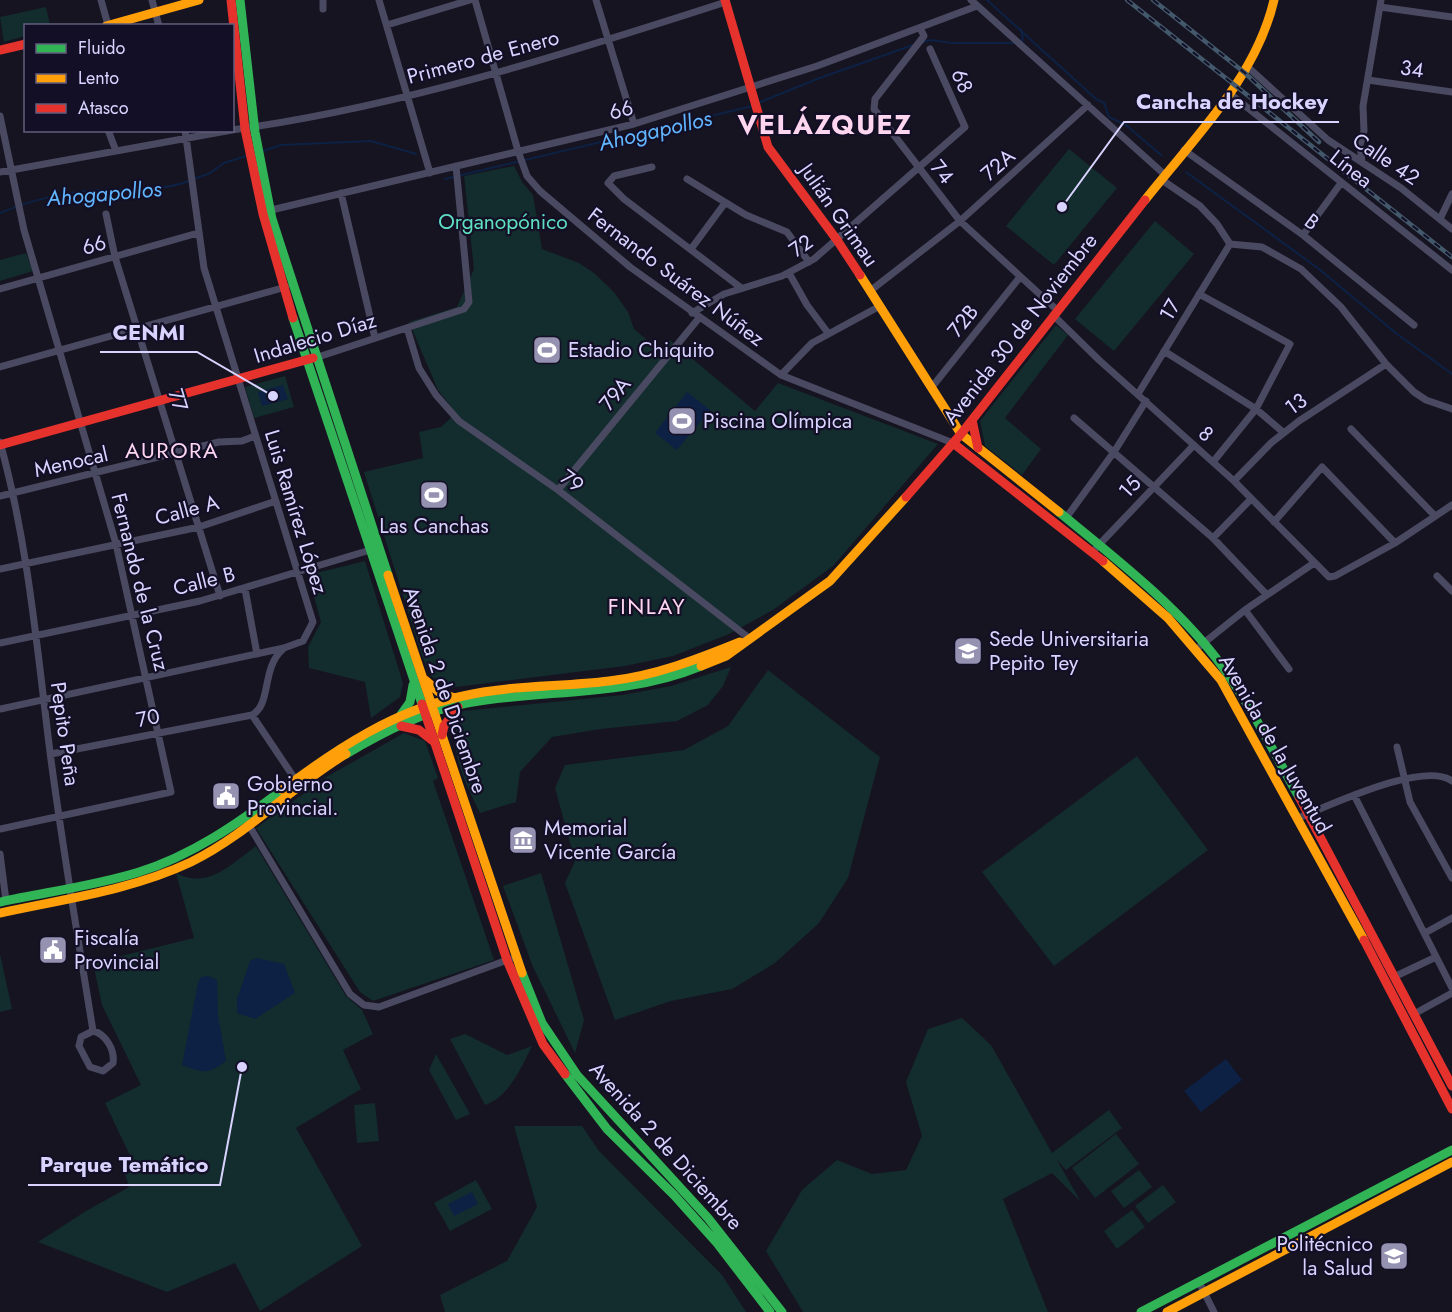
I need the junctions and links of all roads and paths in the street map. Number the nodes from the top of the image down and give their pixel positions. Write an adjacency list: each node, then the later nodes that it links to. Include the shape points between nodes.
1 (101, 0): 18 (street)
2 (152, 0): 16 (street)
3 (200, 0): 16 (main road)
4 (233, 0): 39 (main road, Avenida 2 de Diciembre)
5 (322, 0): 15 (street)
6 (379, 0): 21 (street)
7 (470, 0): 21 (street)
8 (475, 0): 28 (street, Fernando Suárez Núñez)
9 (596, 0): 23 (street)
10 (970, 0): 14 (street)
11 (1274, 0): 27 (main road, Avenida 30 de Noviembre, via 1267,30)
12 (725, 1): 23 (street, Primero de Enero); 33 (main road, Julián Grimau)
13 (1381, 3): 17 (street); 29 (street)
14 (977, 6): 22 (street, 66); 34 (street)
15 (324, 9)
16 (156, 12): 19 (main road); 20 (street)
17 (1452, 17)
18 (107, 24)
19 (111, 24)
20 (159, 24)
21 (387, 25): 32 (street)
22 (920, 28): 33 (street, 66); 51 (street, 74, via 924,36 875,99 874,109)
23 (609, 40): 28 (street, Primero de Enero); 36 (street)
24 (24, 44): 26 (main road)
25 (930, 49): 37 (street, 68)
26 (0, 50)
27 (1249, 68): 31 (main road, Avenida 30 de Noviembre); 47 (street, Calle 42)
28 (495, 72): 32 (street, Primero de Enero); 46 (street, Fernando Suárez Núñez)
29 (1368, 80): 30 (street, 34); 43 (street)
30 (1452, 92)
31 (1229, 93): 44 (main road, Avenida 30 de Noviembre); 57 (street, Línea)
32 (407, 96): 39 (street, Primero de Enero); 54 (street)
33 (754, 98): 36 (street, 66); 68 (main road, Julián Grimau, via 768,147)
34 (1088, 105): 55 (street); 64 (street, 72A)
35 (0, 116): 52 (street, Fernando de la Cruz)
36 (634, 124): 46 (street, 66)
37 (964, 126): 51 (street, 72)
38 (234, 130): 39 (street, Primero de Enero)
39 (250, 131): 61 (main road, Avenida 2 de Diciembre)
40 (109, 132): 45 (street)
41 (209, 132): 42 (street, Primero de Enero)
42 (186, 134): 45 (street, Primero de Enero); 66 (street, Luis Ramírez López)
43 (1360, 145): 47 (street); 48 (street)
44 (1184, 150): 55 (main road, Avenida 30 de Noviembre); 67 (street, B)
45 (116, 151): 52 (street, Primero de Enero)
46 (518, 151): 49 (street, 66); 85 (street, Fernando Suárez Núñez, via 527,176 540,191)
47 (1350, 155): 48 (street, Calle 42)
48 (1362, 162): 63 (street, Calle 42)
49 (456, 166): 54 (street, 66); 89 (street, Indalecio Díaz, via 470,302 464,309)
50 (652, 167): 70 (street, via 614,176 608,183)
51 (917, 168): 64 (street, 74); 68 (street, 72)
52 (10, 171): 53 (street, Primero de Enero); 76 (street, Fernando de la Cruz)
53 (0, 172)
54 (430, 173): 58 (street, 66)
55 (1163, 178): 69 (street, via 1200,206); 84 (main road, Avenida 30 de Noviembre)
56 (687, 179): 60 (street)
57 (1341, 183): 67 (street); 73 (street, Línea)
58 (341, 193): 61 (street, 66); 91 (street)
59 (1452, 194): 63 (street)
60 (725, 203): 70 (street); 72 (street, via 787,232)
61 (266, 211): 77 (main road, Avenida 2 de Diciembre)
62 (106, 214): 71 (street, 77)
63 (1440, 219): 65 (street, Calle 42)
64 (960, 221): 75 (street, 74); 80 (street, 72A)
65 (1452, 229)
66 (198, 233): 71 (street, 66); 82 (street, Luis Ramírez López)
67 (1303, 235): 87 (street, B)
68 (837, 240): 72 (street, 72); 80 (main road, Julián Grimau)
69 (1230, 244): 81 (street, 17); 95 (street, via 1262,247 1301,269 1341,307)
70 (692, 249): 78 (street)
71 (115, 256): 76 (street, 66); 88 (street, 77)
72 (809, 262): 74 (street, 72)
73 (1452, 270)
74 (789, 273): 78 (street, 72); 90 (street)
75 (1020, 277): 84 (street, 74); 99 (street, 72B)
76 (38, 278): 79 (street, 66); 92 (street, Fernando de la Cruz)
77 (288, 286): 82 (street); 94 (main road, Avenida 2 de Diciembre)
78 (740, 287): 85 (street, 72)
79 (0, 289)
80 (870, 291): 83 (main road, Julián Grimau)
81 (1199, 294): 93 (street, 17); 103 (street, via 1290,344)
82 (214, 306): 88 (street); 98 (street, Luis Ramírez López)
83 (880, 306): 90 (street); 99 (main road, Julián Grimau)
84 (1055, 312): 100 (street, 8); 106 (main road, Avenida 30 de Noviembre)
85 (692, 313): 86 (street, Fernando Suárez Núñez)
86 (699, 318): 97 (street, Fernando Suárez Núñez); 124 (street, 79A)
87 (1414, 325)
88 (138, 328): 92 (street); 102 (street, 77)
89 (407, 328): 91 (street, Indalecio Díaz); 124 (street, 79, via 419,368 459,421)
90 (828, 333): 97 (street, via 812,343)
91 (375, 338): 94 (street, Indalecio Díaz)
92 (60, 350): 96 (street); 107 (street, Fernando de la Cruz)
93 (1164, 351): 100 (street, 17); 103 (street)
94 (311, 359): 98 (main road, Indalecio Díaz); 137 (main road, Avenida 2 de Diciembre)
95 (1386, 364): 104 (street, via 1414,392); 109 (street, 13)
96 (0, 367)
97 (781, 375): 112 (street, Fernando Suárez Núñez)
98 (238, 380): 102 (main road, Indalecio Díaz); 111 (street, Luis Ramírez López)
99 (932, 387): 110 (main road, Julián Grimau)
100 (1138, 394): 101 (street, 8)
101 (1146, 401): 114 (street, 8); 117 (street)
102 (161, 402): 107 (main road, Indalecio Díaz); 118 (street, 77)
103 (1256, 409): 109 (street); 120 (street)
104 (1452, 409)
105 (1074, 418): 117 (street)
106 (972, 420): 110 (main road, Avenida 30 de Noviembre); 115 (main road)
107 (81, 423): 113 (main road, Indalecio Díaz); 121 (street, Fernando de la Cruz)
108 (1351, 429): 130 (street)
109 (1284, 433): 122 (street, 13)
110 (961, 434): 112 (main road, Avenida 30 de Noviembre); 115 (main road, Avenida de la Juventud)
111 (255, 436): 118 (street, Menocal); 128 (street, Luis Ramírez López)
112 (953, 442): 116 (main road, Avenida de la Juventud); 119 (main road, Avenida 30 de Noviembre)
113 (0, 444): 125 (street, Pepito Peña)
114 (1194, 445): 120 (street, 8); 123 (street, 15)
115 (978, 448): 131 (main road, Avenida de la Juventud)
116 (964, 452): 119 (main road); 138 (main road, Avenida de la Juventud)
117 (1114, 452): 123 (street); 131 (street)
118 (176, 453): 121 (street, Menocal); 133 (street, 77)
119 (943, 454): 151 (main road, Avenida 30 de Noviembre, via 830,581)
120 (1213, 462): 122 (street, 8)
121 (97, 474): 125 (street, Menocal); 136 (street, Fernando de la Cruz)
122 (1234, 481): 127 (street, 8)
123 (1154, 485): 134 (street); 138 (street, 15)
124 (558, 490): 151 (street, 79)
125 (14, 493): 126 (street, Menocal); 140 (street, Pepito Peña)
126 (0, 496)
127 (1251, 499): 132 (street, 8); 134 (street)
128 (276, 501): 133 (street, Calle A); 142 (street, Luis Ramírez López)
129 (1452, 505): 130 (street)
130 (1435, 516): 135 (street)
131 (1066, 518): 138 (main road, Avenida de la Juventud)
132 (1274, 522): 135 (street, via 1322,467); 139 (street, 8)
133 (199, 527): 136 (street, Calle A); 147 (street, 77)
134 (1213, 538): 146 (street)
135 (1395, 543): 139 (street, 8, via 1335,576 1323,574)
136 (116, 544): 140 (street, Calle A); 149 (street, Fernando de la Cruz)
137 (373, 549): 142 (street, Calle B); 157 (main road, Avenida 2 de Diciembre)
138 (1095, 549): 153 (main road, Avenida de la Juventud, via 1171,615)
139 (1314, 563): 146 (street)
140 (26, 564): 141 (street, Calle A); 150 (street, Pepito Peña)
141 (0, 569)
142 (297, 573): 144 (street, Calle B); 154 (street, Luis Ramírez López, via 313,622 303,641)
143 (1437, 576): 145 (street)
144 (245, 589): 147 (street, Calle B); 155 (street)
145 (1452, 591)
146 (1267, 595): 148 (street)
147 (220, 596): 149 (street, Calle B)
148 (1245, 610): 153 (street); 156 (street)
149 (133, 614): 150 (street, Calle B); 158 (street, Fernando de la Cruz)
150 (35, 634): 152 (street, Calle B); 159 (street, Pepito Peña)
151 (747, 639): 160 (main road, Avenida 30 de Noviembre, via 726,656 646,682 613,689)
152 (0, 643)
153 (1200, 646): 174 (main road, Avenida de la Juventud, via 1240,692); 176 (main road, Avenida de la Juventud)
154 (284, 648): 155 (street); 163 (street, via 273,657 262,707)
155 (257, 654): 158 (street)
156 (1289, 669)
157 (416, 677): 160 (main road); 162 (main road, Avenida 2 de Diciembre); 164 (main road)
158 (147, 678): 159 (street); 165 (street, Fernando de la Cruz)
159 (44, 699): 161 (street); 169 (street, Pepito Peña)
160 (458, 701): 162 (main road, Avenida 30 de Noviembre); 166 (main road)
161 (0, 709)
162 (428, 709): 164 (main road, Avenida 30 de Noviembre); 166 (main road, Avenida 2 de Diciembre); 167 (main road, Avenida 2 de Diciembre)
163 (252, 715): 165 (street, 70); 172 (street)
164 (400, 722): 167 (main road, via 419,730); 172 (main road, Avenida 30 de Noviembre, via 325,757)
165 (158, 732): 169 (street, 70); 175 (street, Fernando de la Cruz, via 171,792)
166 (442, 735): 187 (main road, Avenida 2 de Diciembre)
167 (436, 744): 187 (main road, Avenida 2 de Diciembre)
168 (1397, 747): 170 (street)
169 (51, 754): 175 (street, Pepito Peña)
170 (1404, 781): 171 (street, via 1432,775); 173 (street); 180 (street, via 1415,814)
171 (1452, 781)
172 (298, 784): 177 (main road, Avenida 30 de Noviembre)
173 (1354, 795): 174 (street); 185 (street)
174 (1309, 814): 176 (street); 188 (main road, Avenida de la Juventud)
175 (59, 815): 178 (street); 181 (street, Pepito Peña)
176 (1298, 818): 189 (main road, Avenida de la Juventud)
177 (247, 821): 181 (main road, Avenida 30 de Noviembre, via 188,852); 187 (street, via 350,994 364,1005 379,1007)
178 (0, 829)
179 (0, 854): 182 (street)
180 (1452, 878)
181 (71, 893): 182 (main road, Avenida 30 de Noviembre); 183 (main road, Avenida 30 de Noviembre); 194 (street, Pepito Peña)
182 (3, 901)
183 (0, 913)
184 (1452, 918): 185 (street)
185 (1425, 933): 186 (street)
186 (1436, 957): 190 (street); 191 (street)
187 (511, 958): 201 (main road, Avenida 2 de Diciembre, via 539,1037 570,1082 607,1129 717,1243); 202 (main road, Avenida 2 de Diciembre, via 546,1030 578,1077 614,1121 724,1235)
188 (1386, 959): 189 (main road); 190 (main road, Avenida de la Juventud)
189 (1376, 965): 196 (main road, Avenida de la Juventud)
190 (1396, 976): 193 (main road, Avenida de la Juventud)
191 (1452, 988)
192 (1452, 993): 193 (street)
193 (1414, 1014): 195 (main road, Avenida de la Juventud)
194 (93, 1031): 194 (street, via 105,1037 113,1054 110,1066 103,1071 90,1067 79,1046 81,1037)
195 (1452, 1086)
196 (1452, 1109)
197 (1452, 1150): 199 (main road)
198 (1452, 1162): 200 (main road)
199 (1199, 1282): 200 (street); 203 (main road)
200 (1204, 1292): 204 (main road); 205 (street)
201 (770, 1312)
202 (782, 1312)
203 (1141, 1312)
204 (1167, 1312)
205 (1214, 1312)

